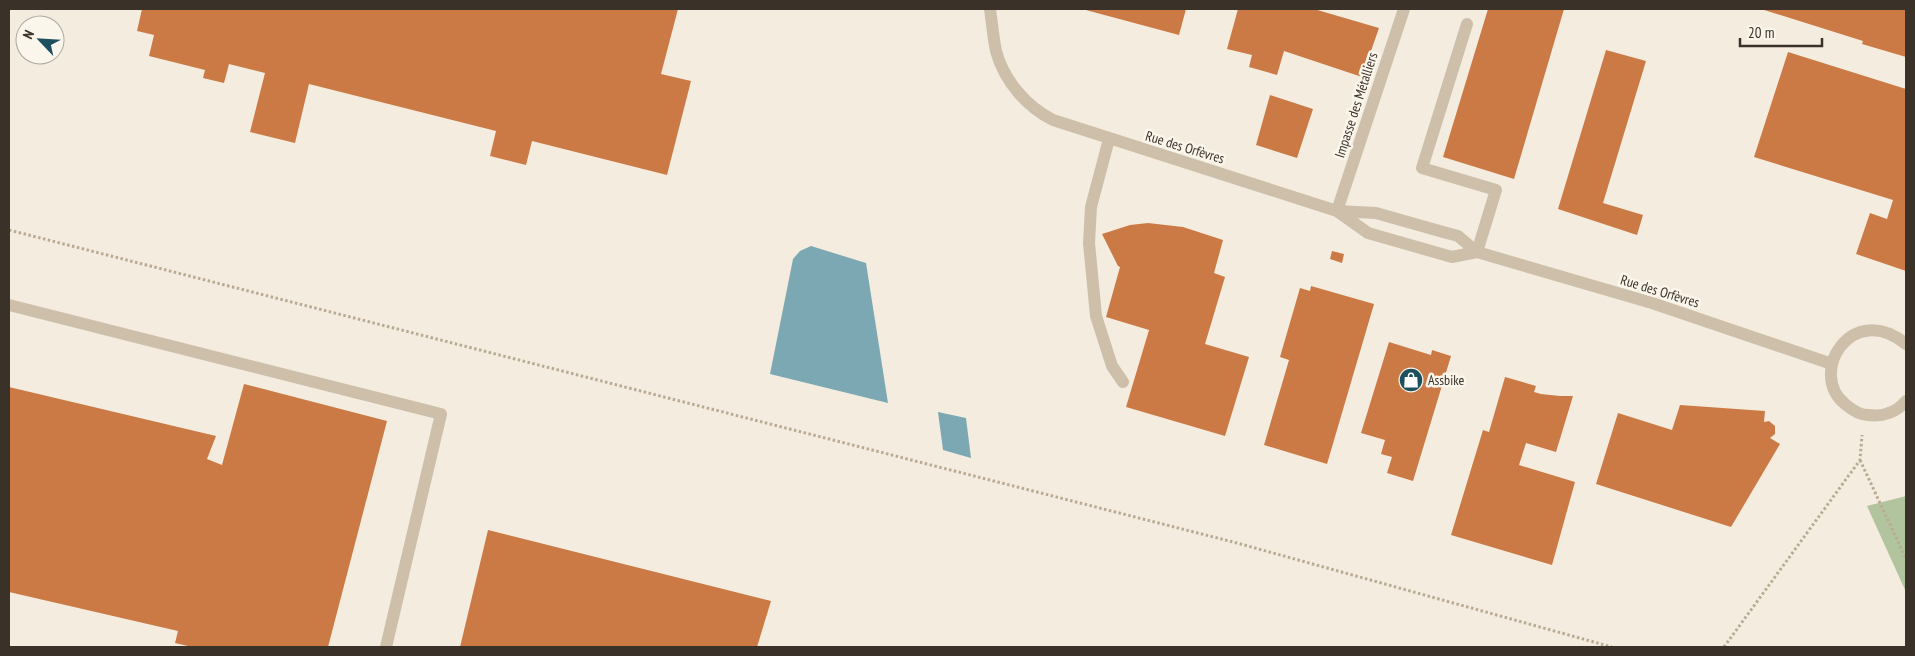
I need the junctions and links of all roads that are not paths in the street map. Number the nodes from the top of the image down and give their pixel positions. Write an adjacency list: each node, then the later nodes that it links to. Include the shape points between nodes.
1 (990, 9): 4 (street, Rue des Orfèvres, via 996,51 1005,73 1028,103 1053,120)
2 (1404, 9): 5 (street, Impasse des Métalliers)
3 (1467, 24): 6 (street, via 1422,168 1496,190)
4 (1109, 139): 5 (street, Rue des Orfèvres); 10 (street, via 1091,206 1089,243 1096,316 1112,366)
5 (1337, 211): 6 (street, Rue des Orfèvres, via 1376,213 1458,236); 6 (street, Rue des Orfèvres, via 1368,233 1452,257)
6 (1478, 252): 9 (street, Rue des Orfèvres, via 1659,305)
7 (9, 305): 12 (street, via 442,414)
8 (1906, 344): 9 (street, via 1883,330 1857,333 1837,351)
9 (1832, 364): 11 (street, via 1834,390 1841,402 1852,410 1878,416)
10 (1123, 382)
11 (1905, 406)
12 (386, 647)

